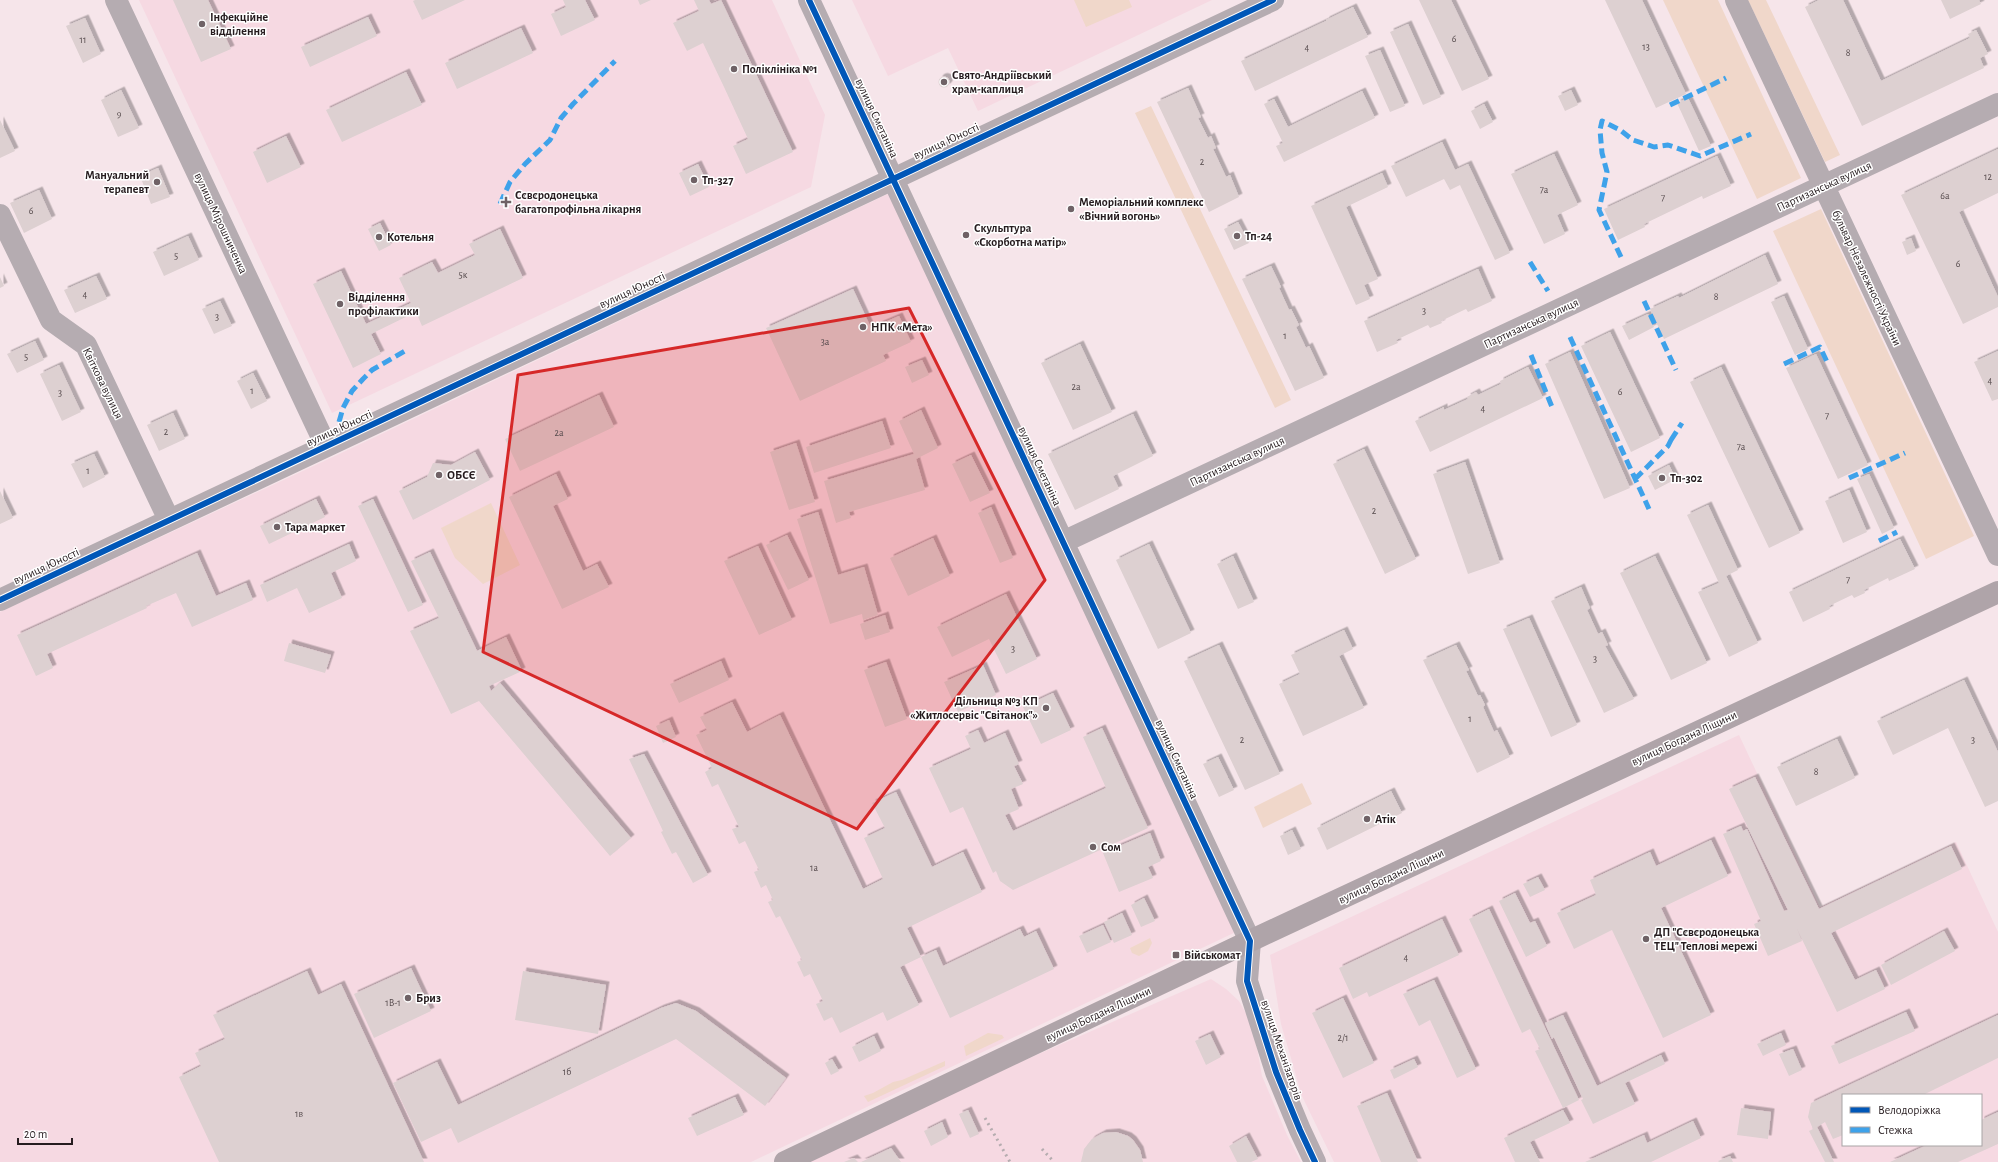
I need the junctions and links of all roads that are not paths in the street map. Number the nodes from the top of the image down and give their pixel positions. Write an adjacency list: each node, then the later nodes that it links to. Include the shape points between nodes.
1 (116, 0): 9 (street, вулиця Мірошниченка)
2 (809, 0): 6 (street, вулиця Сметаніна)
3 (1273, 0): 6 (street, вулиця Юності)
4 (1736, 0): 7 (street, бульвар Незалежності України)
5 (1998, 104): 7 (street, Партизанська вулиця)
6 (893, 178): 9 (street, вулиця Юності); 11 (street, вулиця Сметаніна)
7 (1823, 186): 11 (street, Партизанська вулиця); 12 (street, бульвар Незалежності України)
8 (0, 215): 10 (street, Квіткова вулиця, via 51,320 86,345)
9 (326, 446): 10 (street, вулиця Юності)
10 (169, 520): 14 (street, вулиця Юності)
11 (1063, 542): 15 (street, вулиця Сметаніна)
12 (1998, 555)
13 (1998, 592): 15 (main road, вулиця Богдана Ліщини)
14 (1, 598)
15 (1250, 941): 16 (main road, вулиця Богдана Ліщини); 17 (street, вулиця Механізаторів, via 1247,981 1276,1072)
16 (785, 1162)
17 (1315, 1162)

